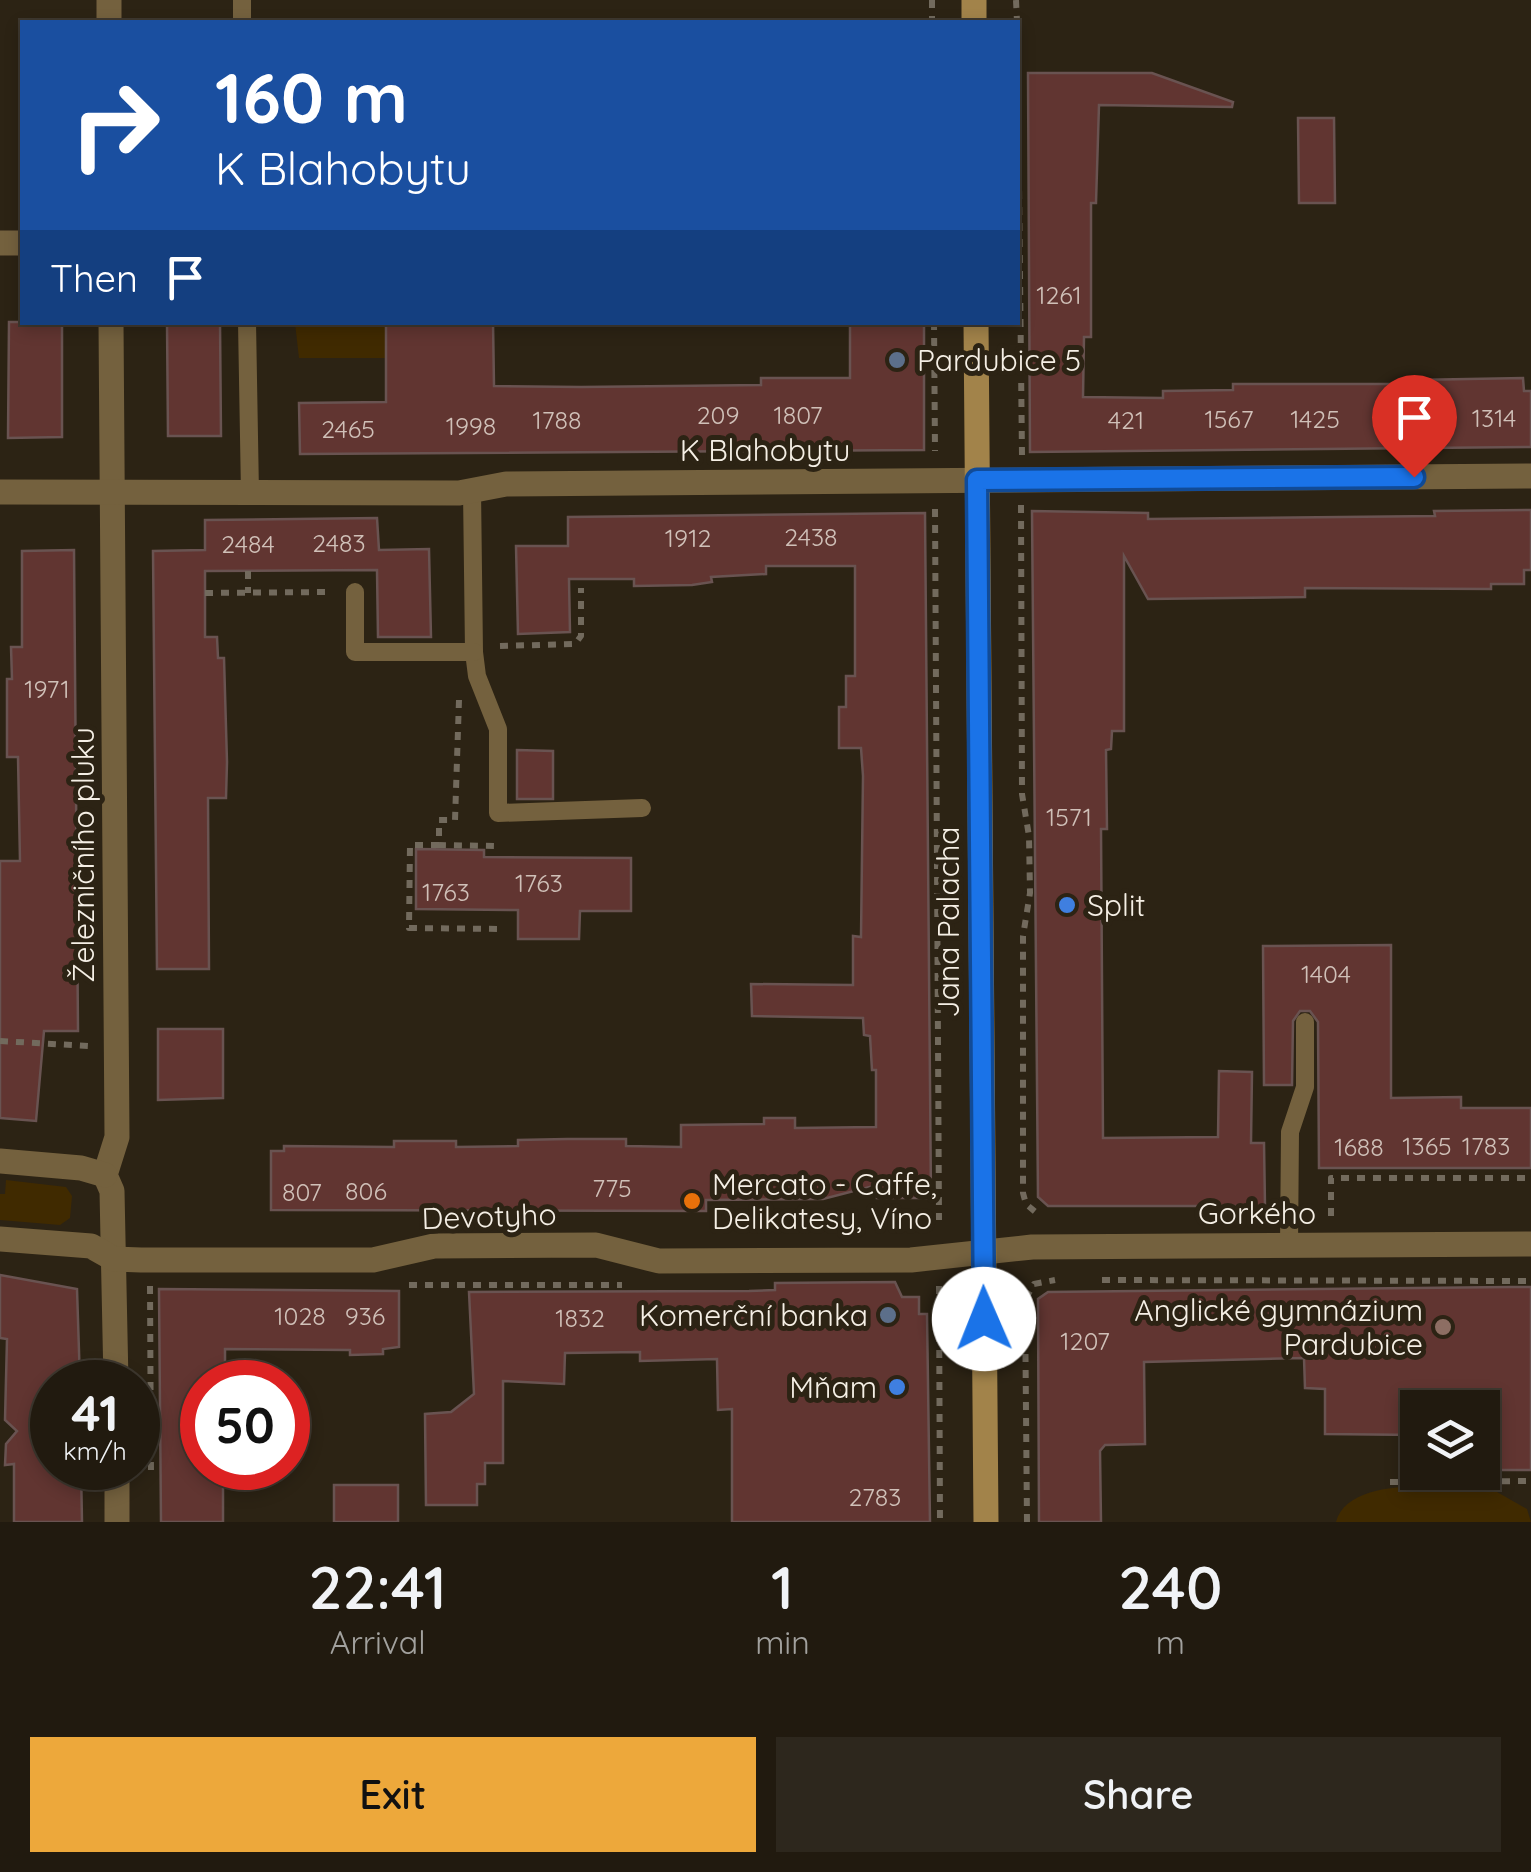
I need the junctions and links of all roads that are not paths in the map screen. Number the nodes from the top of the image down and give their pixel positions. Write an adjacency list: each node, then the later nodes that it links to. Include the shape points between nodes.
1 (112, 325): 8 (street, Železničního pluku)
2 (246, 325): 9 (lane)
3 (976, 325): 5 (main road, Jana Palacha)
4 (1531, 476): 5 (street, K Blahobytu)
5 (977, 480): 6 (street, K Blahobytu, via 506,484); 19 (main road, Jana Palacha)
6 (472, 490): 9 (street, K Blahobytu); 11 (lane)
7 (0, 492): 8 (street, K Blahobytu)
8 (112, 492): 9 (street, K Blahobytu); 15 (street, Železničního pluku, via 117,1136)
9 (250, 494)
10 (355, 592): 11 (lane, via 355,652)
11 (474, 648): 12 (lane, via 477,676 498,729 498,813)
12 (642, 808)
13 (1306, 1022): 18 (lane, via 1305,1086 1290,1132)
14 (0, 1161): 15 (street)
15 (105, 1175): 20 (street, Železničního pluku, via 112,1190)
16 (0, 1238): 20 (street, Devotyho, via 92,1246)
17 (1531, 1244): 18 (street, Gorkého)
18 (1290, 1246): 19 (street, Gorkého)
19 (983, 1252): 20 (street, Devotyho, via 911,1260 659,1261 596,1245 424,1246 373,1260); 24 (main road, Jana Palacha)
20 (114, 1266): 21 (street, Železničního pluku)
21 (116, 1360)
22 (116, 1490): 23 (street)
23 (117, 1522)
24 (986, 1522)

